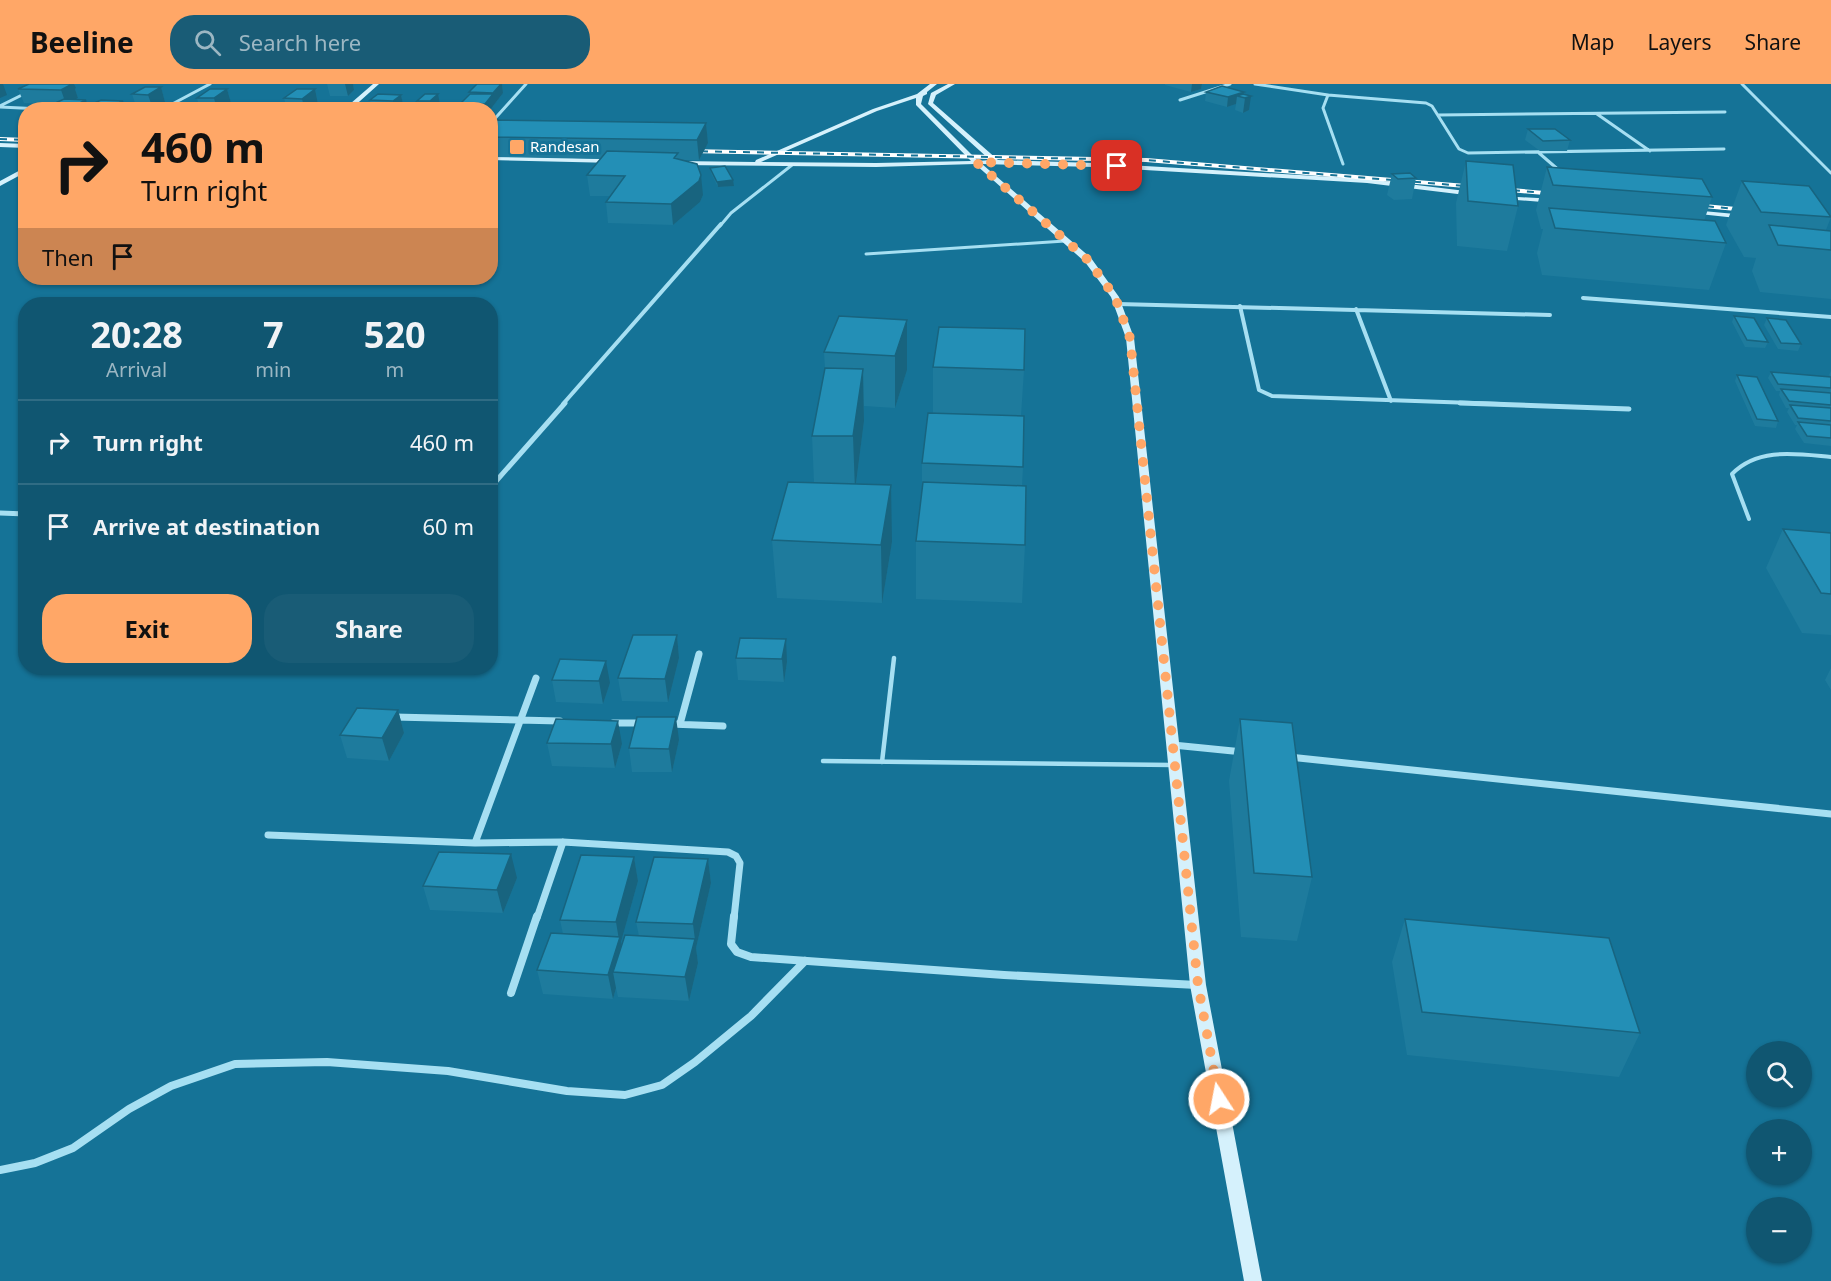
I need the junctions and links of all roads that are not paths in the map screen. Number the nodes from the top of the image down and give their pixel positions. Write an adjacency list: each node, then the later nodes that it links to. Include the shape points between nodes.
1 (210, 84): 13 (street)
2 (376, 84): 14 (street)
3 (526, 84): 19 (street)
4 (952, 84): 8 (street)
5 (1230, 84): 12 (street)
6 (1256, 84): 11 (street)
7 (1742, 84): 34 (street)
8 (936, 87): 10 (street); 30 (street, via 930,103)
9 (36, 88): 15 (street)
10 (920, 94): 29 (street, via 918,104); 31 (street)
11 (1328, 95): 20 (street, via 1420,102 1432,106); 32 (street, via 1323,108)
12 (1180, 100)
13 (176, 102)
14 (355, 102)
15 (0, 106): 16 (street)
16 (18, 107)
17 (1725, 112): 18 (street)
18 (1597, 114): 20 (street); 24 (street)
19 (498, 115)
20 (1438, 115): 25 (street, via 1462,151)
21 (0, 146): 22 (street)
22 (18, 146)
23 (1724, 149): 24 (street)
24 (1650, 151): 25 (street)
25 (1539, 153): 36 (street)
26 (498, 158): 27 (street)
27 (622, 161)
28 (669, 162): 31 (street)
29 (976, 162): 30 (street); 33 (street); 43 (street)
30 (996, 162): 38 (street, via 1210,170)
31 (751, 164): 33 (street)
32 (1343, 164)
33 (792, 165): 54 (street, via 731,213)
34 (1831, 173)
35 (18, 174): 37 (street)
36 (1567, 177)
37 (0, 184)
38 (1479, 194)
39 (1489, 196): 40 (street)
40 (1560, 201)
41 (1678, 211): 42 (street)
42 (1760, 218)
43 (1065, 241): 44 (lane); 46 (street, via 1088,260)
44 (866, 254)
45 (1583, 298): 50 (street)
46 (1118, 304): 47 (street); 69 (street, via 1130,338)
47 (1240, 306): 48 (street); 51 (street, via 1259,390 1263,393)
48 (1356, 309): 49 (street); 51 (street)
49 (1550, 315)
50 (1831, 317)
51 (1391, 401): 52 (street)
52 (1629, 409)
53 (1831, 457): 57 (lane, via 1765,456 1740,464 1732,474)
54 (498, 479)
55 (0, 513): 56 (street)
56 (18, 514)
57 (1749, 519)
58 (699, 654): 67 (street)
59 (894, 658): 73 (lane)
60 (536, 678): 62 (street)
61 (382, 717): 62 (street)
62 (521, 720): 63 (street); 78 (street)
63 (567, 722)
64 (601, 722): 65 (street)
65 (646, 723)
66 (657, 724): 67 (street)
67 (680, 724): 68 (street)
68 (723, 726)
69 (1173, 745): 70 (street); 74 (street)
70 (1255, 754)
71 (1279, 756): 75 (street)
72 (823, 761): 73 (lane)
73 (882, 762): 74 (lane)
74 (1175, 765): 80 (street)
75 (1831, 814)
76 (268, 835): 78 (street)
77 (563, 842): 78 (street); 79 (street, via 728,852 740,863 731,944 737,952 751,957); 81 (street)
78 (475, 843)
79 (806, 961): 80 (street); 82 (street, via 751,1016 695,1062 662,1085 625,1095 448,1071 327,1062 235,1064 171,1086 129,1109 73,1149)
80 (1198, 985): 83 (street)
81 (511, 993)
82 (0, 1170)
83 (1253, 1281)

